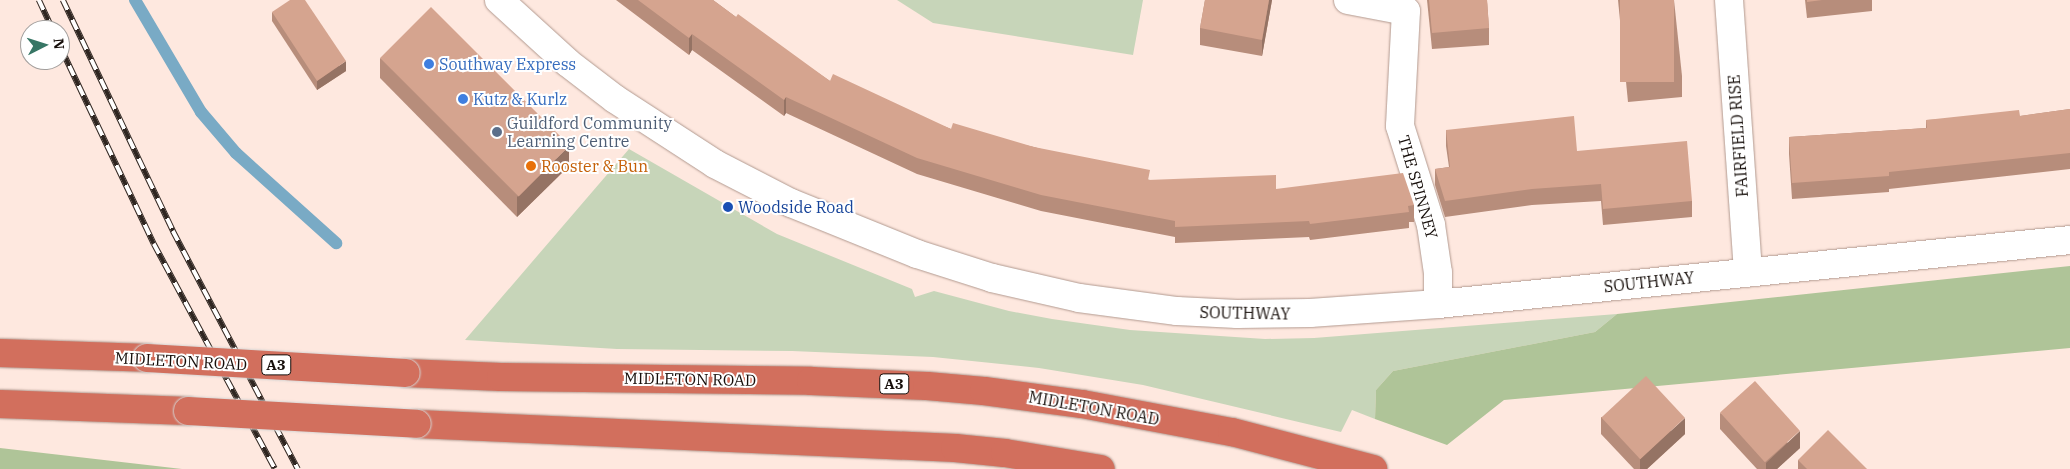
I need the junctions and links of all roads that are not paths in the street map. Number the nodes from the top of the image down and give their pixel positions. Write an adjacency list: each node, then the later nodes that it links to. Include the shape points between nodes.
1 (499, 0): 7 (street, SOUTHWAY, via 568,63 615,99 715,164 791,203 916,254 992,278 1079,298 1177,311 1276,315)
2 (1348, 0): 4 (street, THE SPINNEY)
3 (1729, 0): 6 (street, FAIRFIELD RISE)
4 (1406, 5): 7 (street, THE SPINNEY, via 1400,126 1431,225 1438,273)
5 (2070, 240): 6 (street, SOUTHWAY)
6 (1748, 272): 7 (street, SOUTHWAY)
7 (1438, 304)
8 (0, 353): 13 (highway, MIDLETON ROAD / A3, bridge, via 511,377 927,386 1082,404 1232,432)
9 (0, 404): 10 (highway)
10 (48, 407): 11 (highway); 12 (highway, bridge, via 955,448)
11 (0, 411)
12 (1101, 469)
13 (1373, 469)

